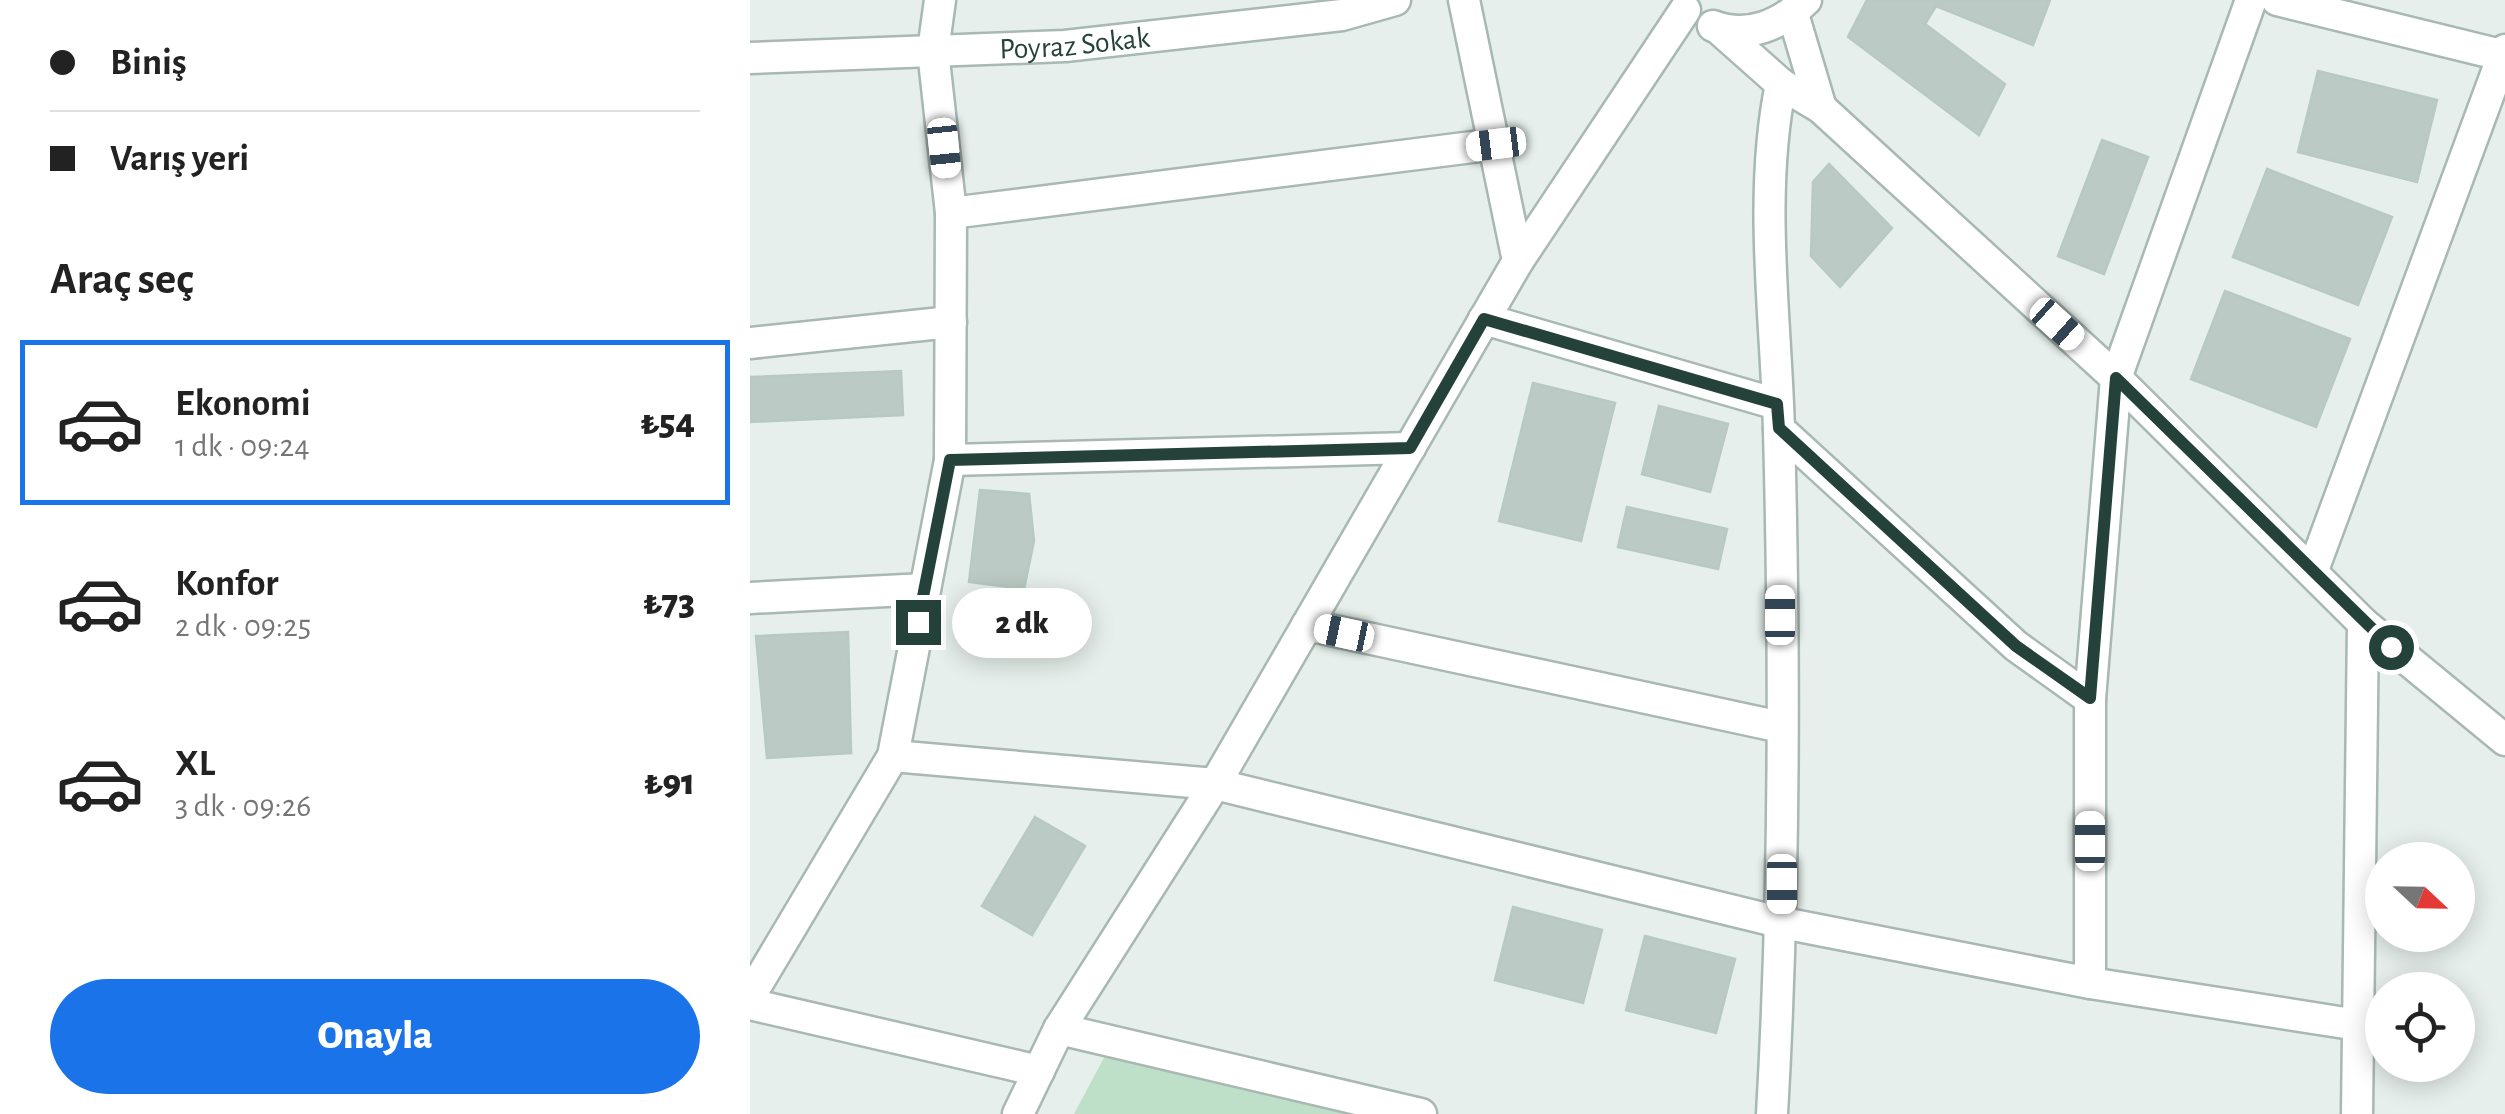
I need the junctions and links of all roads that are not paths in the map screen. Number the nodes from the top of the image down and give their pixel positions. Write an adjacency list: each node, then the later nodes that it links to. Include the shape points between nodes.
1 (940, 0): 10 (street)
2 (1395, 0): 8 (street, Poyraz Sokak)
3 (1464, 0): 15 (street)
4 (2250, 0): 21 (street)
5 (2277, 0): 11 (street)
6 (1679, 5): 9 (street); 17 (street)
7 (1799, 7): 9 (street, via 1770,26); 14 (street)
8 (1333, 8): 10 (street, Poyraz Sokak, via 1065,46)
9 (1719, 29): 13 (street)
10 (933, 51): 12 (street, Poyraz Sokak); 16 (street)
11 (2504, 54): 25 (street)
12 (750, 58)
13 (1781, 84): 14 (street); 22 (street, via 1769,140)
14 (1821, 108): 21 (street)
15 (1496, 144): 16 (street); 17 (street)
16 (951, 213): 19 (street)
17 (1518, 261): 18 (street)
18 (1484, 319): 22 (street); 23 (street)
19 (951, 322): 20 (street); 24 (street)
20 (750, 342)
21 (2116, 378): 25 (street); 30 (street)
22 (1778, 416): 30 (street, via 2016,646); 31 (street)
23 (1410, 448): 24 (street); 29 (street)
24 (950, 460): 26 (street)
25 (2313, 570): 28 (street)
26 (925, 588): 27 (street); 33 (street)
27 (750, 598)
28 (2362, 623): 32 (street); 39 (street)
29 (1307, 625): 31 (street); 34 (street)
30 (2090, 698): 36 (street)
31 (1781, 727): 35 (street)
32 (2505, 740)
33 (892, 756): 34 (street); 37 (street)
34 (1215, 784): 35 (street); 40 (street)
35 (1783, 924): 36 (street); 44 (street)
36 (2090, 983): 39 (street)
37 (750, 996)
38 (750, 1004): 41 (street)
39 (2358, 1025): 45 (street)
40 (1059, 1029): 41 (street); 43 (street)
41 (1039, 1071): 42 (street)
42 (1018, 1114)
43 (1421, 1114)
44 (1772, 1114)
45 (2357, 1114)

